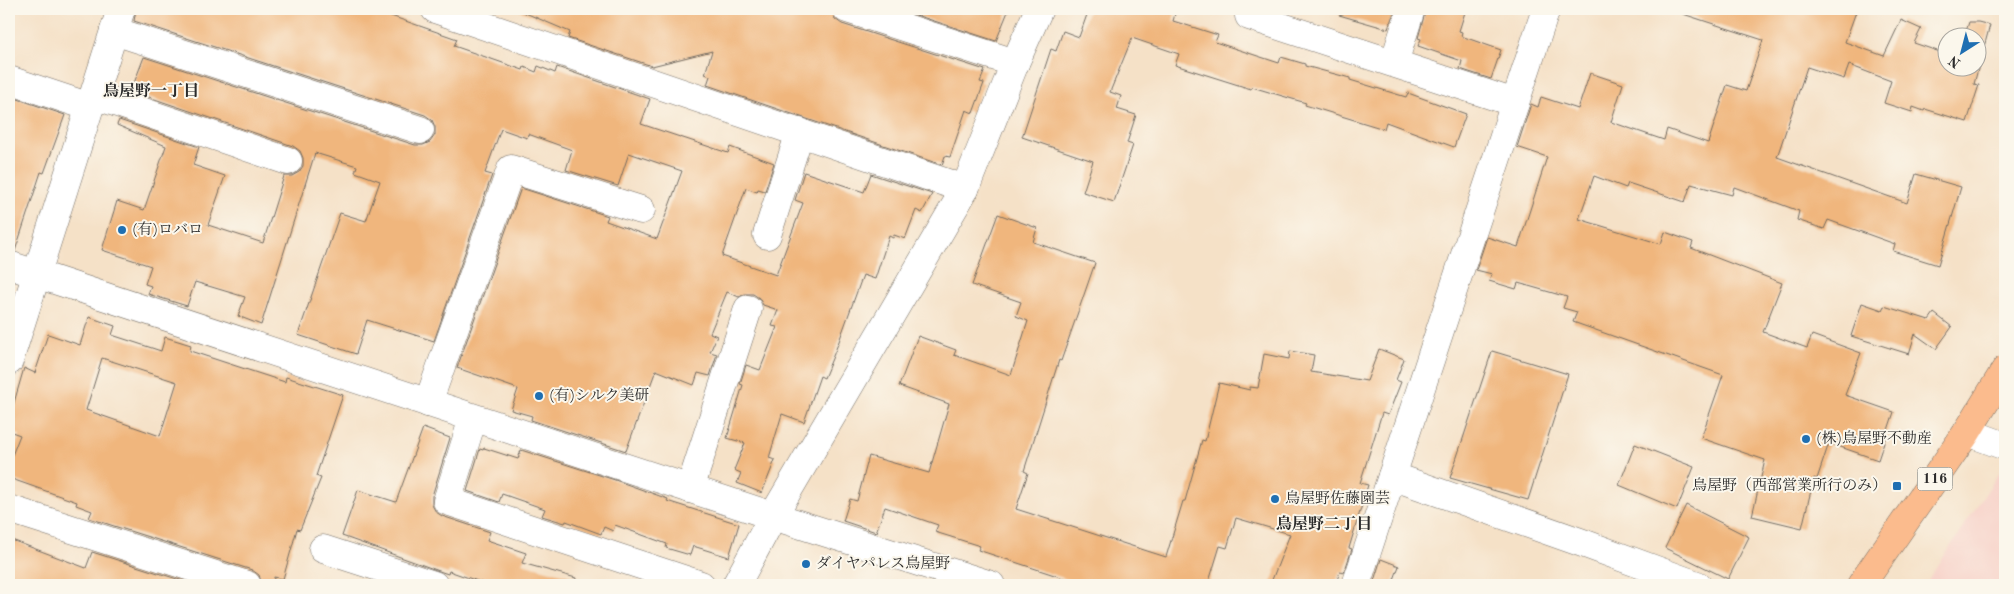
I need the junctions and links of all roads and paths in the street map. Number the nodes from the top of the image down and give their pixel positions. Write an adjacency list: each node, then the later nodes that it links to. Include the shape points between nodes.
1 (435, 9): 14 (street)
2 (847, 9): 8 (street)
3 (1038, 9): 8 (street)
4 (1251, 9): 9 (street, via 1249,16)
5 (1410, 9): 9 (street)
6 (1546, 9): 12 (street)
7 (118, 20): 11 (street); 13 (street)
8 (1014, 63): 16 (street)
9 (1394, 63): 12 (street)
10 (9, 80): 11 (street)
11 (92, 101): 15 (street); 20 (street)
12 (1515, 103): 28 (street)
13 (420, 130)
14 (800, 132): 16 (street); 18 (street)
15 (288, 160)
16 (964, 189): 31 (street)
17 (641, 210): 24 (street, via 511,170)
18 (766, 235)
19 (9, 264): 20 (street)
20 (37, 274): 22 (street); 24 (street)
21 (748, 309): 29 (street)
22 (9, 361)
23 (2005, 370): 26 (highway, 116)
24 (428, 403): 25 (street)
25 (473, 418): 29 (street); 35 (street, via 446,502)
26 (1967, 432): 27 (street); 40 (highway, 116)
27 (2005, 446)
28 (1392, 476): 38 (street); 39 (street)
29 (690, 489): 31 (street)
30 (9, 509): 33 (street)
31 (773, 516): 36 (street); 37 (street)
32 (323, 549): 34 (street)
33 (247, 585)
34 (434, 585)
35 (701, 585)
36 (736, 585)
37 (991, 585)
38 (1356, 585)
39 (1697, 585)
40 (1861, 585)

